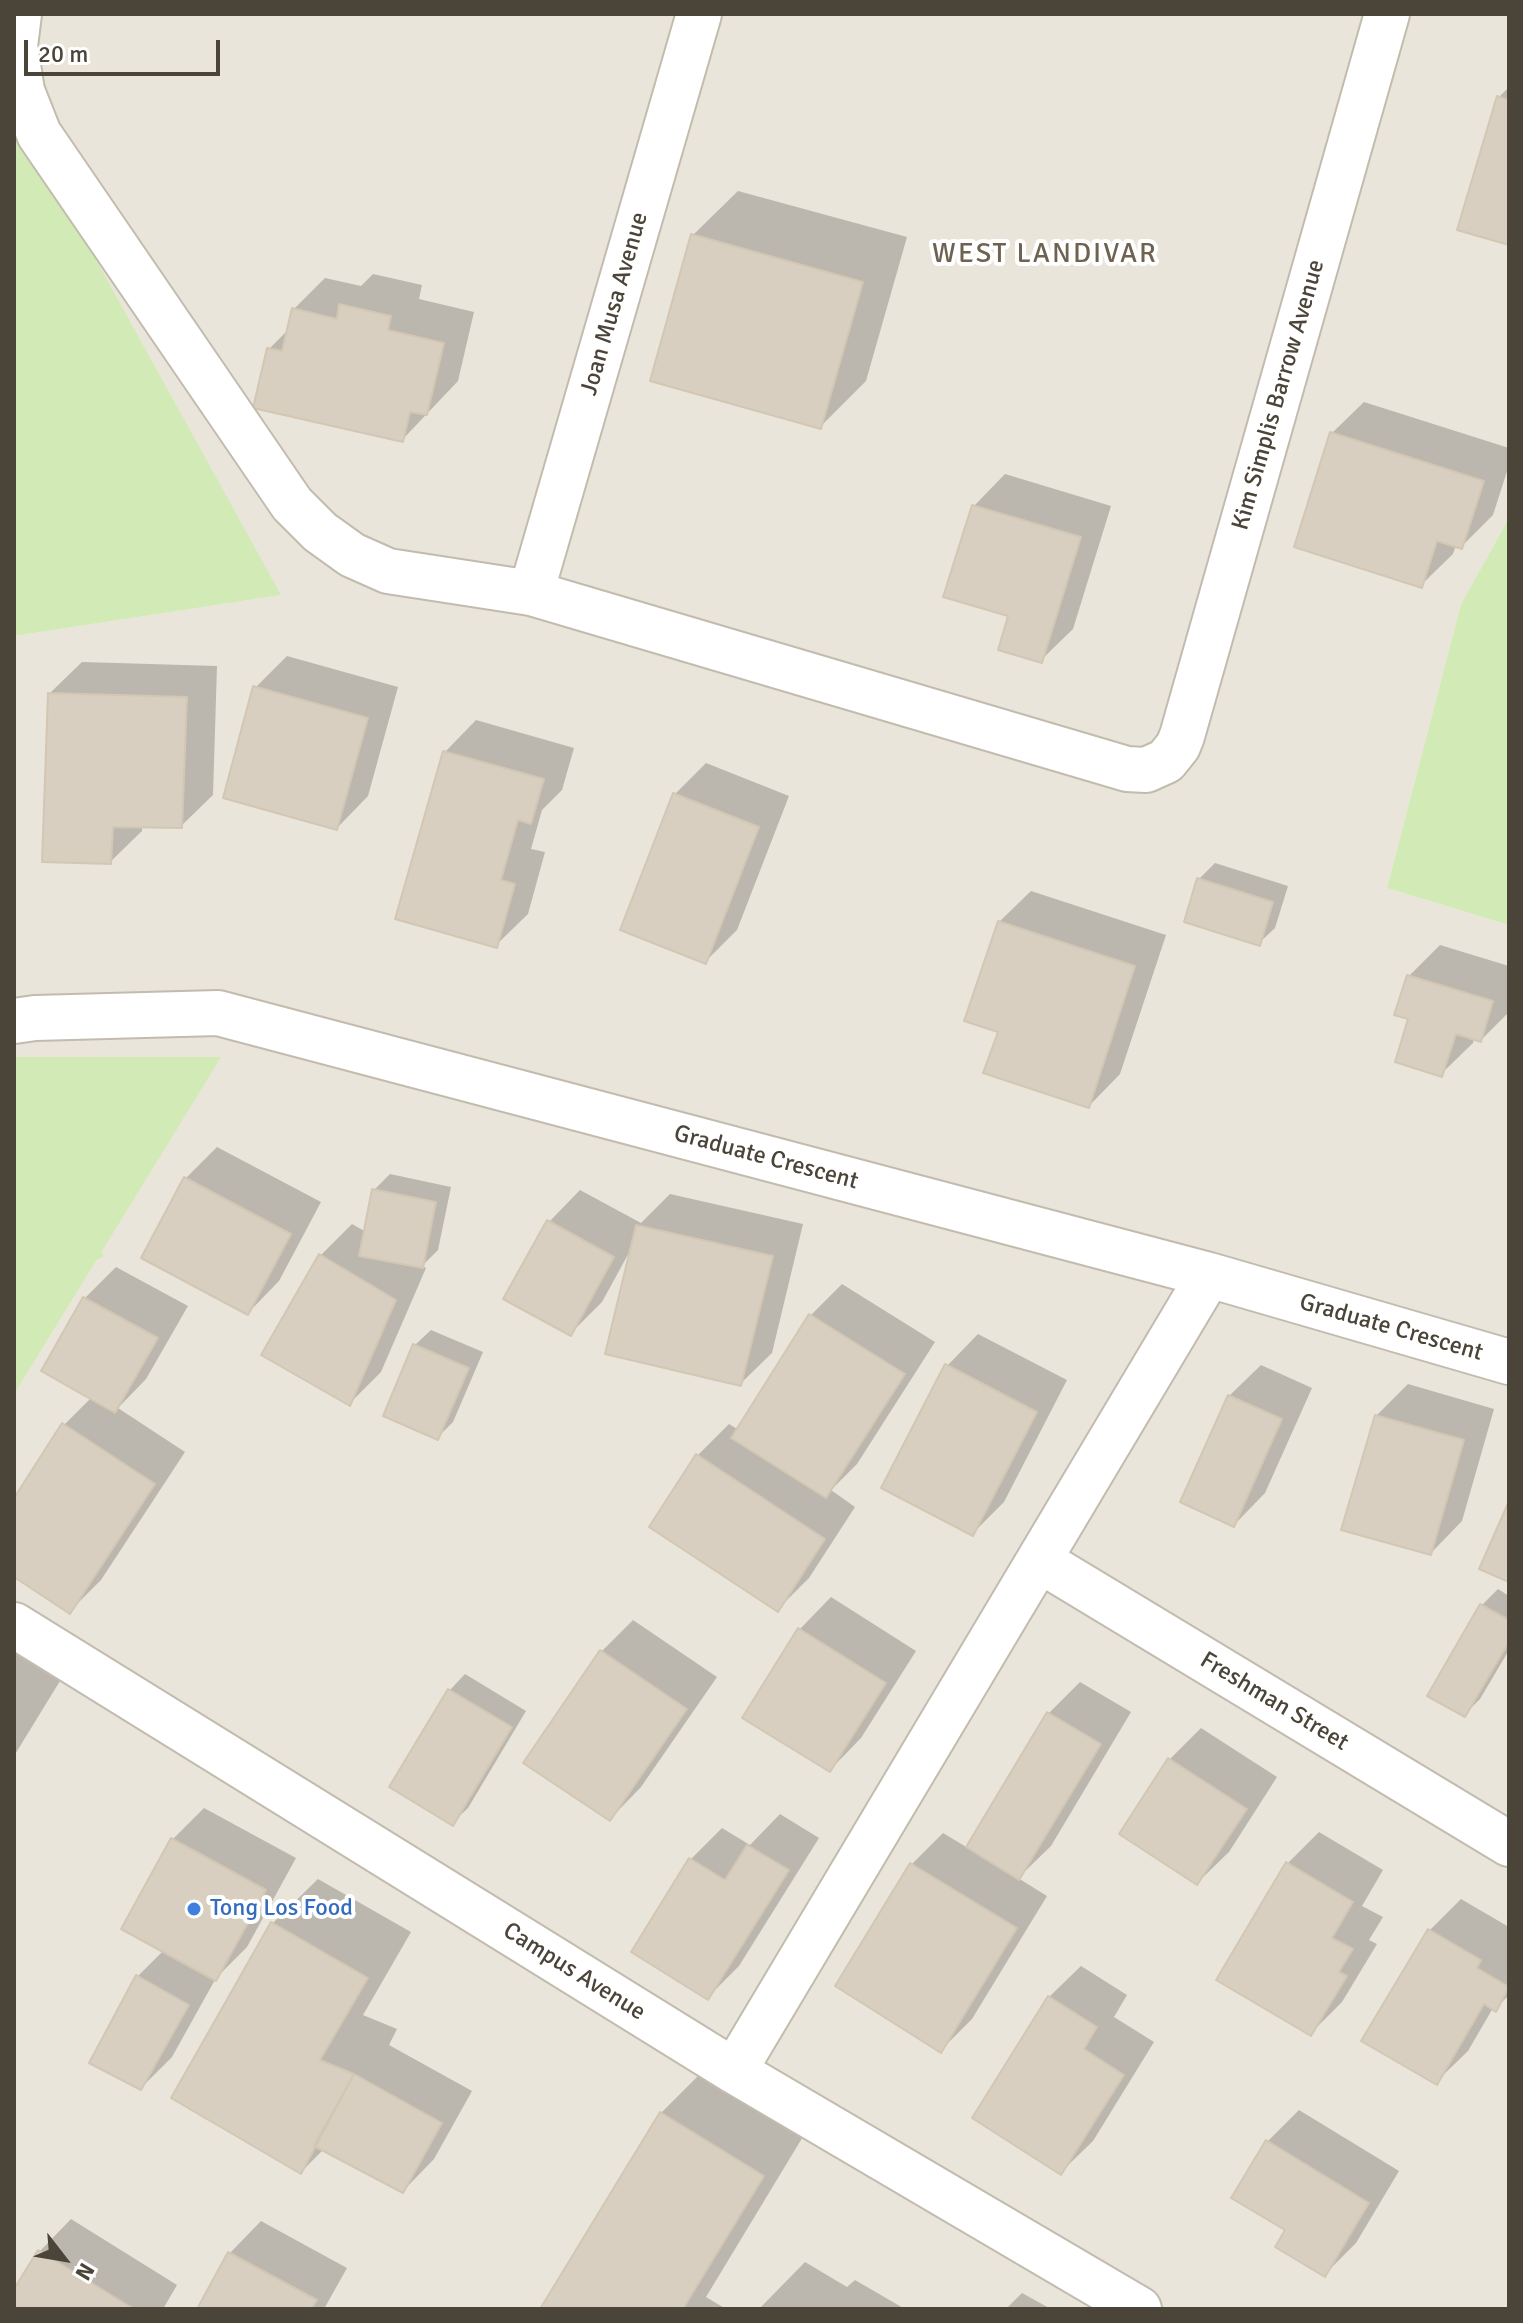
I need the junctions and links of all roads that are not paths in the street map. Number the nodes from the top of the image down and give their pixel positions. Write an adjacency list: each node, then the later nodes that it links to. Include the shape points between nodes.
1 (19, 14): 4 (street, via 15,46 22,91 39,134 292,504 352,555 388,571)
2 (699, 14): 4 (street, Joan Musa Avenue)
3 (1387, 14): 4 (street, Kim Simplis Barrow Avenue, via 1182,736 1172,754 1156,766 1127,769)
4 (531, 593)
5 (14, 1021): 6 (street, Graduate Crescent, via 218,1013)
6 (1209, 1275): 7 (street, Graduate Crescent); 8 (street)
7 (1509, 1362)
8 (1039, 1560): 10 (street, Freshman Street); 11 (street)
9 (14, 1625): 11 (street, Campus Avenue)
10 (1509, 1844)
11 (734, 2071): 12 (street, Campus Avenue)
12 (1139, 2309)

